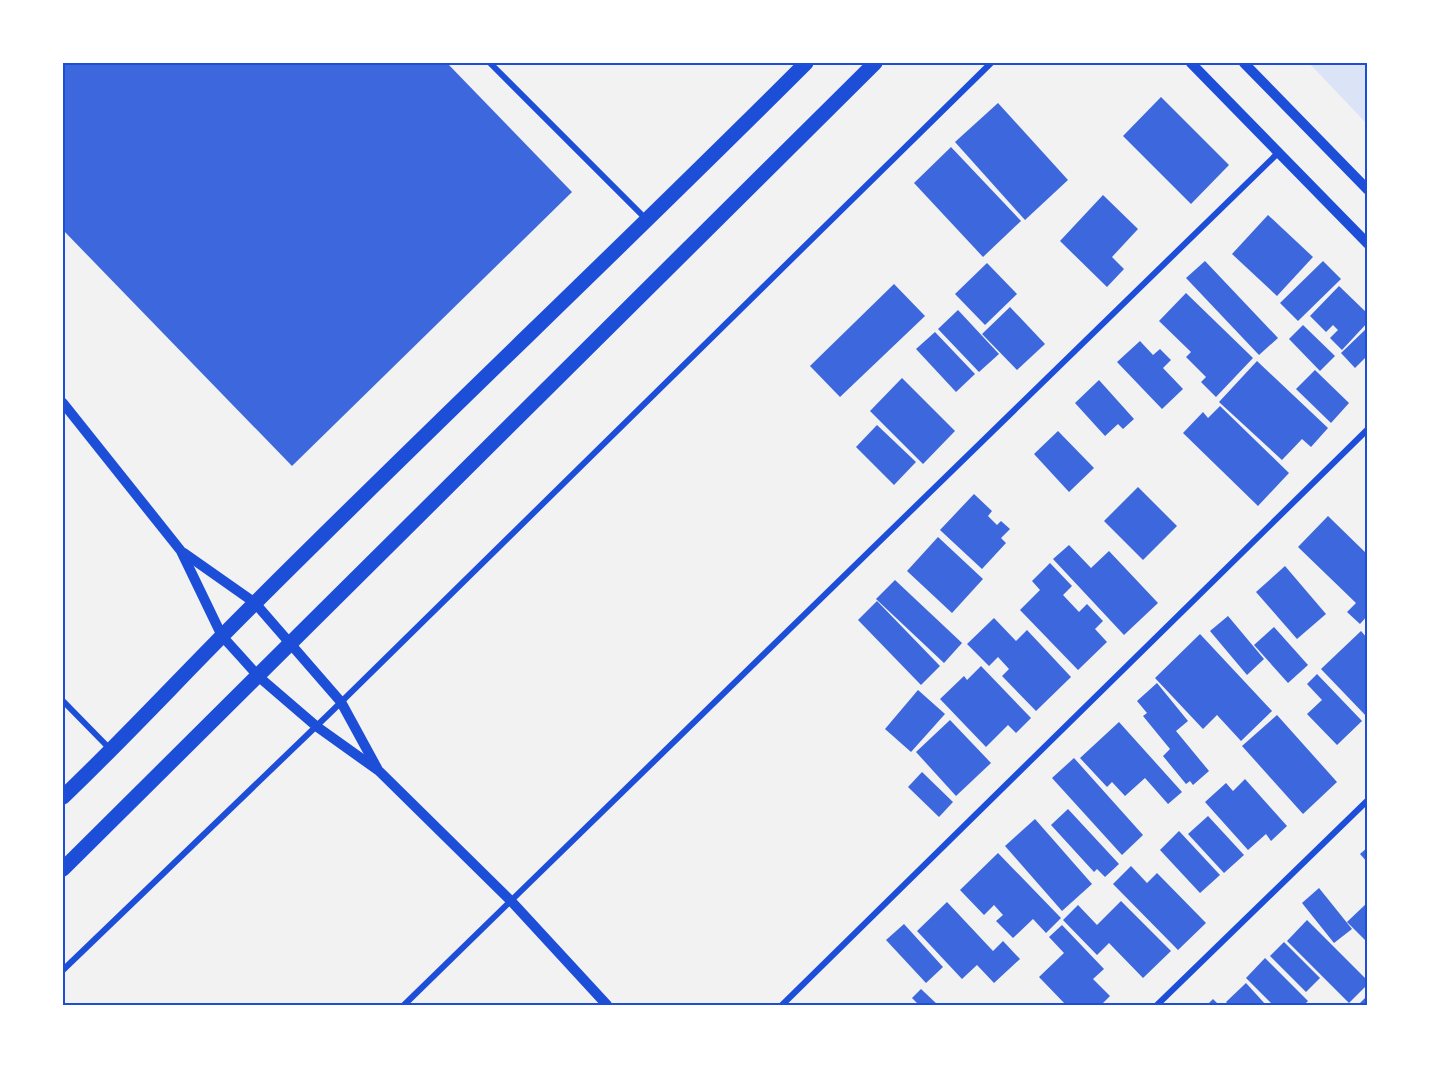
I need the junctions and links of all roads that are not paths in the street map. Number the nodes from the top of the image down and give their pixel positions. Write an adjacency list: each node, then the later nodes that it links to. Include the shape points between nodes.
1 (490, 63): 9 (street)
2 (806, 63): 9 (main road)
3 (875, 63): 16 (main road)
4 (991, 63): 19 (street)
5 (1191, 63): 7 (street)
6 (1244, 63): 8 (street)
7 (1279, 152): 10 (street); 26 (street)
8 (1368, 190)
9 (648, 220): 14 (main road)
10 (1368, 244)
11 (63, 403): 13 (street)
12 (1368, 429): 30 (street)
13 (181, 551): 14 (street); 15 (street)
14 (255, 603): 15 (main road); 16 (street)
15 (222, 636): 17 (street); 21 (main road)
16 (290, 643): 17 (main road); 19 (street)
17 (259, 676): 20 (street); 25 (main road)
18 (63, 701): 21 (street)
19 (341, 702): 20 (street); 22 (street)
20 (316, 726): 22 (street); 27 (street)
21 (111, 751): 23 (main road)
22 (379, 771): 26 (street)
23 (63, 797)
24 (1368, 800): 31 (street)
25 (63, 869)
26 (511, 901): 28 (street); 29 (street)
27 (63, 970)
28 (404, 1005)
29 (607, 1005)
30 (782, 1005)
31 (1157, 1005)

